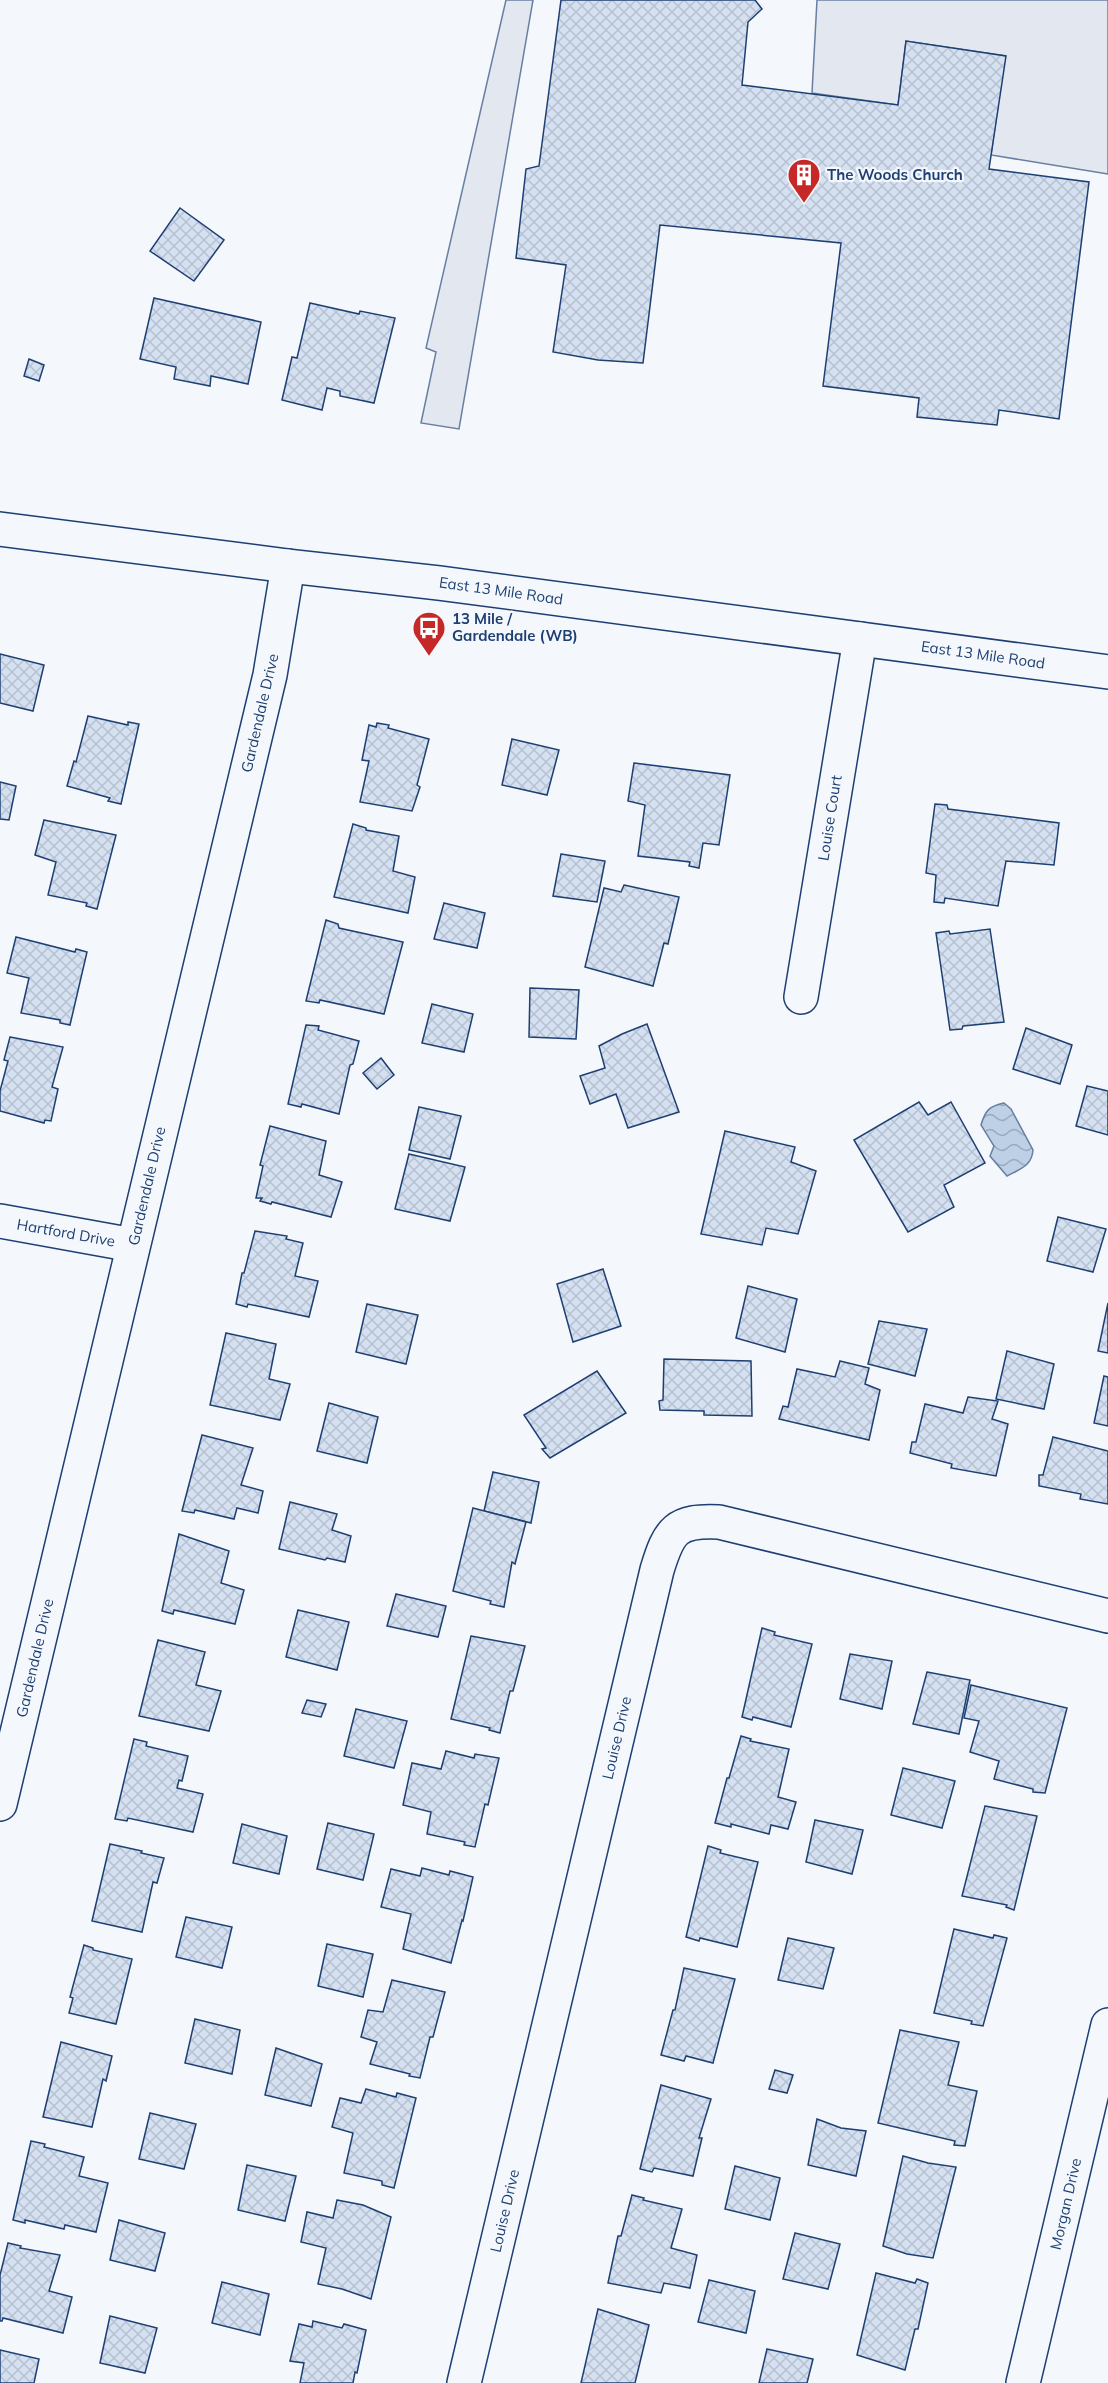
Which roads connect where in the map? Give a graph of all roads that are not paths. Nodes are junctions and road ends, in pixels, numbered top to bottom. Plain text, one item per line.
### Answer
1 (0, 529) edge
2 (288, 566) junction
3 (860, 639) junction
4 (1108, 672) edge
5 (801, 997) dead end
6 (0, 1221) edge
7 (133, 1245) junction
8 (1108, 1616) edge
9 (0, 1804) edge
10 (1108, 2025) edge
11 (464, 2383) edge
12 (1023, 2383) edge

1 - 2 street, East 13 Mile Road
2 - 3 street, East 13 Mile Road
2 - 7 street, Gardendale Drive
3 - 4 street, East 13 Mile Road
3 - 5 street, Louise Court
6 - 7 street, Hartford Drive
7 - 9 street, Gardendale Drive
8 - 11 street, Louise Drive
10 - 12 street, Morgan Drive

